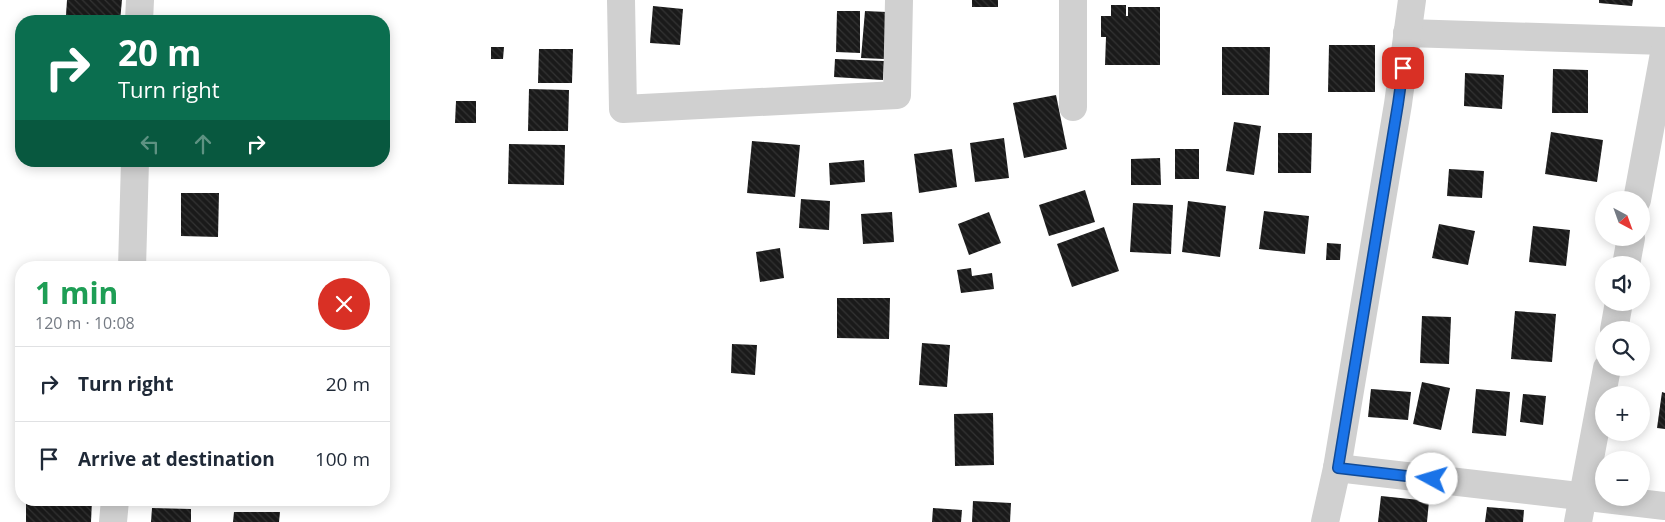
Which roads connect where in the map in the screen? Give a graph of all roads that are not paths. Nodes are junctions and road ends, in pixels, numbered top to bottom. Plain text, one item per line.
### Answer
1 (140, 0) edge
2 (621, 0) edge
3 (899, 0) edge
4 (1073, 0) edge
5 (1412, 0) edge
6 (139, 15) edge
7 (1407, 33) junction
8 (1665, 41) edge
9 (1665, 48) edge
10 (1073, 107) dead end
11 (135, 167) edge
12 (1639, 191) edge
13 (132, 261) edge
14 (1606, 376) edge
15 (1338, 468) junction
16 (1584, 496) junction
17 (114, 506) edge
18 (1665, 506) edge
19 (113, 522) edge
20 (1325, 522) edge
21 (1578, 522) edge

1 - 6 street
2 - 3 street
4 - 10 street
5 - 7 street
7 - 8 street
7 - 15 street
9 - 12 street
11 - 13 street
14 - 16 street
15 - 16 street
15 - 20 street
16 - 18 street
16 - 21 street
17 - 19 street

